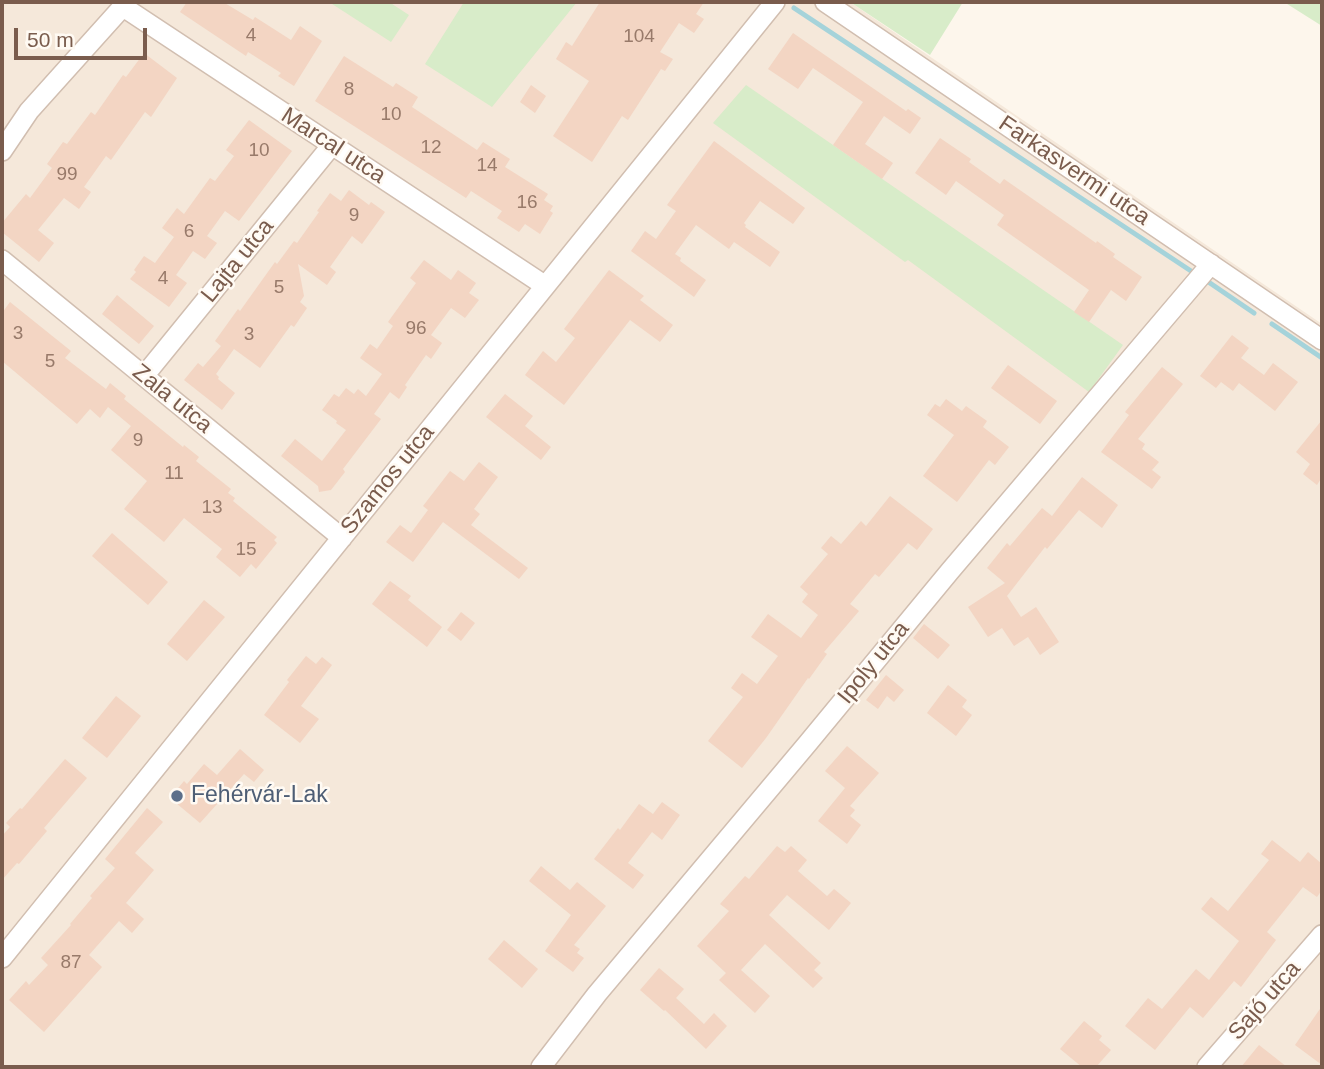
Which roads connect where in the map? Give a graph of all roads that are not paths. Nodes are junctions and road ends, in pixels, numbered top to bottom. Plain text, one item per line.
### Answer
1 (775, 2) edge
2 (825, 2) edge
3 (124, 4) edge
4 (332, 145) junction
5 (2, 151) edge
6 (2, 260) edge
7 (1211, 264) junction
8 (544, 285) junction
9 (1322, 340) edge
10 (144, 376) junction
11 (342, 538) junction
12 (1322, 935) edge
13 (2, 958) edge
14 (541, 1067) edge
15 (1208, 1067) edge

1 - 8 street, Szamos utca
2 - 7 street, Farkasvermi utca
3 - 4 street, Marcal utca
3 - 5 street
4 - 8 street, Marcal utca
4 - 10 street, Lajta utca
6 - 10 street, Zala utca
7 - 9 street, Farkasvermi utca
7 - 14 street, Ipoly utca
8 - 11 street, Szamos utca
10 - 11 street, Zala utca
11 - 13 street, Szamos utca
12 - 15 street, Sajó utca

